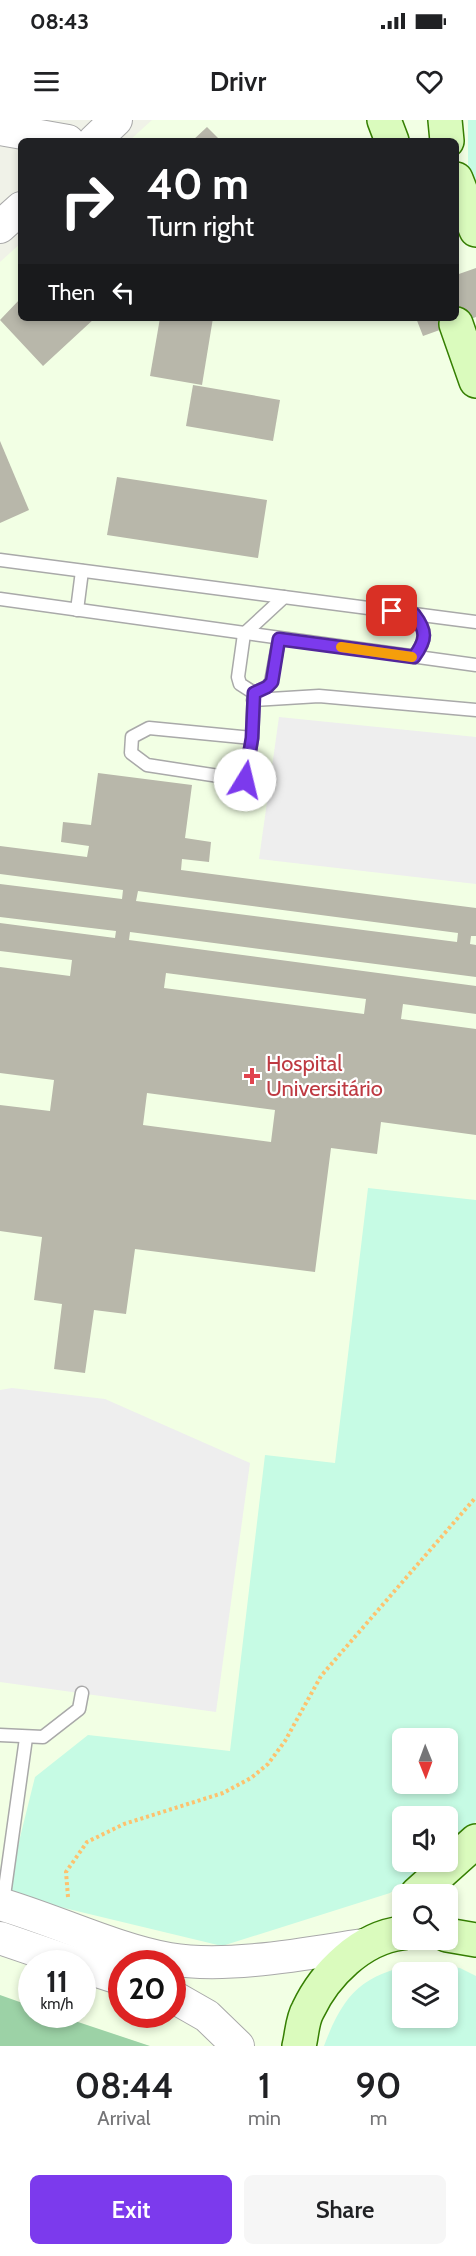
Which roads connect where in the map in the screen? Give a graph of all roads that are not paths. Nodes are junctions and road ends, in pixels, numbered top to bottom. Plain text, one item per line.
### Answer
1 (117, 120) edge
2 (384, 120) edge
3 (446, 120) edge
4 (0, 129) edge
5 (51, 138) edge
6 (97, 138) edge
7 (391, 138) edge
8 (447, 138) edge
9 (459, 187) edge
10 (18, 211) edge
11 (0, 227) edge
12 (476, 230) edge
13 (456, 324) dead end
14 (476, 381) edge
15 (0, 560) edge
16 (82, 571) junction
17 (284, 597) junction
18 (0, 599) edge
19 (77, 610) junction
20 (414, 614) junction
21 (476, 622) edge
22 (244, 634) junction
23 (279, 639) junction
24 (414, 657) junction
25 (476, 665) edge
26 (254, 696) junction
27 (476, 710) edge
28 (252, 738) junction
29 (82, 1693) dead end
30 (0, 1735) edge
31 (26, 1738) junction
32 (476, 1841) edge
33 (428, 1884) edge
34 (1, 1905) edge
35 (390, 1932) edge
36 (458, 1937) edge
37 (0, 1938) edge
38 (476, 1940) edge
39 (35, 1950) edge
40 (186, 2004) edge
41 (238, 2046) edge
42 (299, 2046) edge

1 - 6 street
2 - 7 main road
3 - 8 main road
4 - 5 street
9 - 12 main road
10 - 11 street
13 - 14 main road
15 - 16 lane
16 - 17 lane
16 - 19 lane
17 - 20 lane
17 - 22 lane
18 - 19 lane
19 - 22 lane
20 - 21 lane
20 - 24 lane
22 - 23 lane
22 - 26 lane
23 - 24 lane
23 - 26 lane
24 - 25 lane
26 - 27 lane
26 - 28 lane
28 - 28 lane
29 - 31 lane
30 - 31 lane
31 - 34 lane
32 - 33 main road
34 - 35 street
35 - 42 main road
36 - 38 main road
37 - 39 street
40 - 41 street

